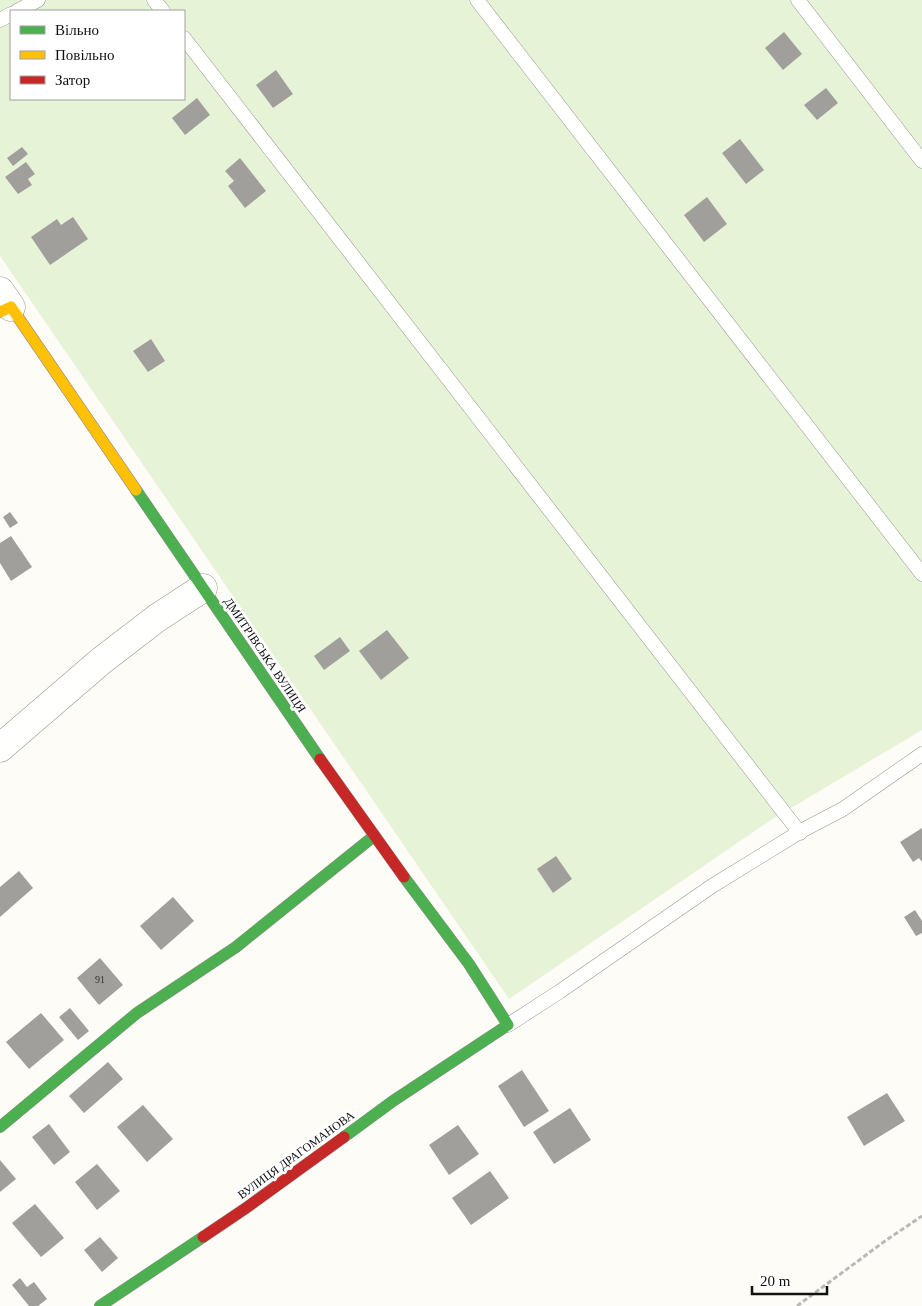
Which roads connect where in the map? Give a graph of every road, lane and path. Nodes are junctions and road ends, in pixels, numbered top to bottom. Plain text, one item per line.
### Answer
1 (38, 0) edge
2 (154, 0) edge
3 (477, 0) edge
4 (798, 0) edge
5 (19, 10) edge
6 (162, 10) edge
7 (185, 39) edge
8 (922, 160) edge
9 (4, 303) edge
10 (922, 574) edge
11 (203, 588) junction
12 (0, 748) edge
13 (922, 754) edge
14 (800, 832) junction
15 (374, 836) junction
16 (508, 1026) junction
17 (0, 1127) edge
18 (922, 1216) edge
19 (100, 1306) edge
20 (797, 1306) edge

1 - 5 lane
2 - 6 lane
3 - 10 lane
4 - 8 lane
7 - 14 lane
9 - 11 street, ДМИТРІВСЬКА ВУЛИЦЯ
11 - 12 street
11 - 15 street, ДМИТРІВСЬКА ВУЛИЦЯ
13 - 14 lane
14 - 16 lane
15 - 16 street, ДМИТРІВСЬКА ВУЛИЦЯ
15 - 17 street
16 - 19 street, ВУЛИЦЯ ДРАГОМАНОВА
18 - 20 path

